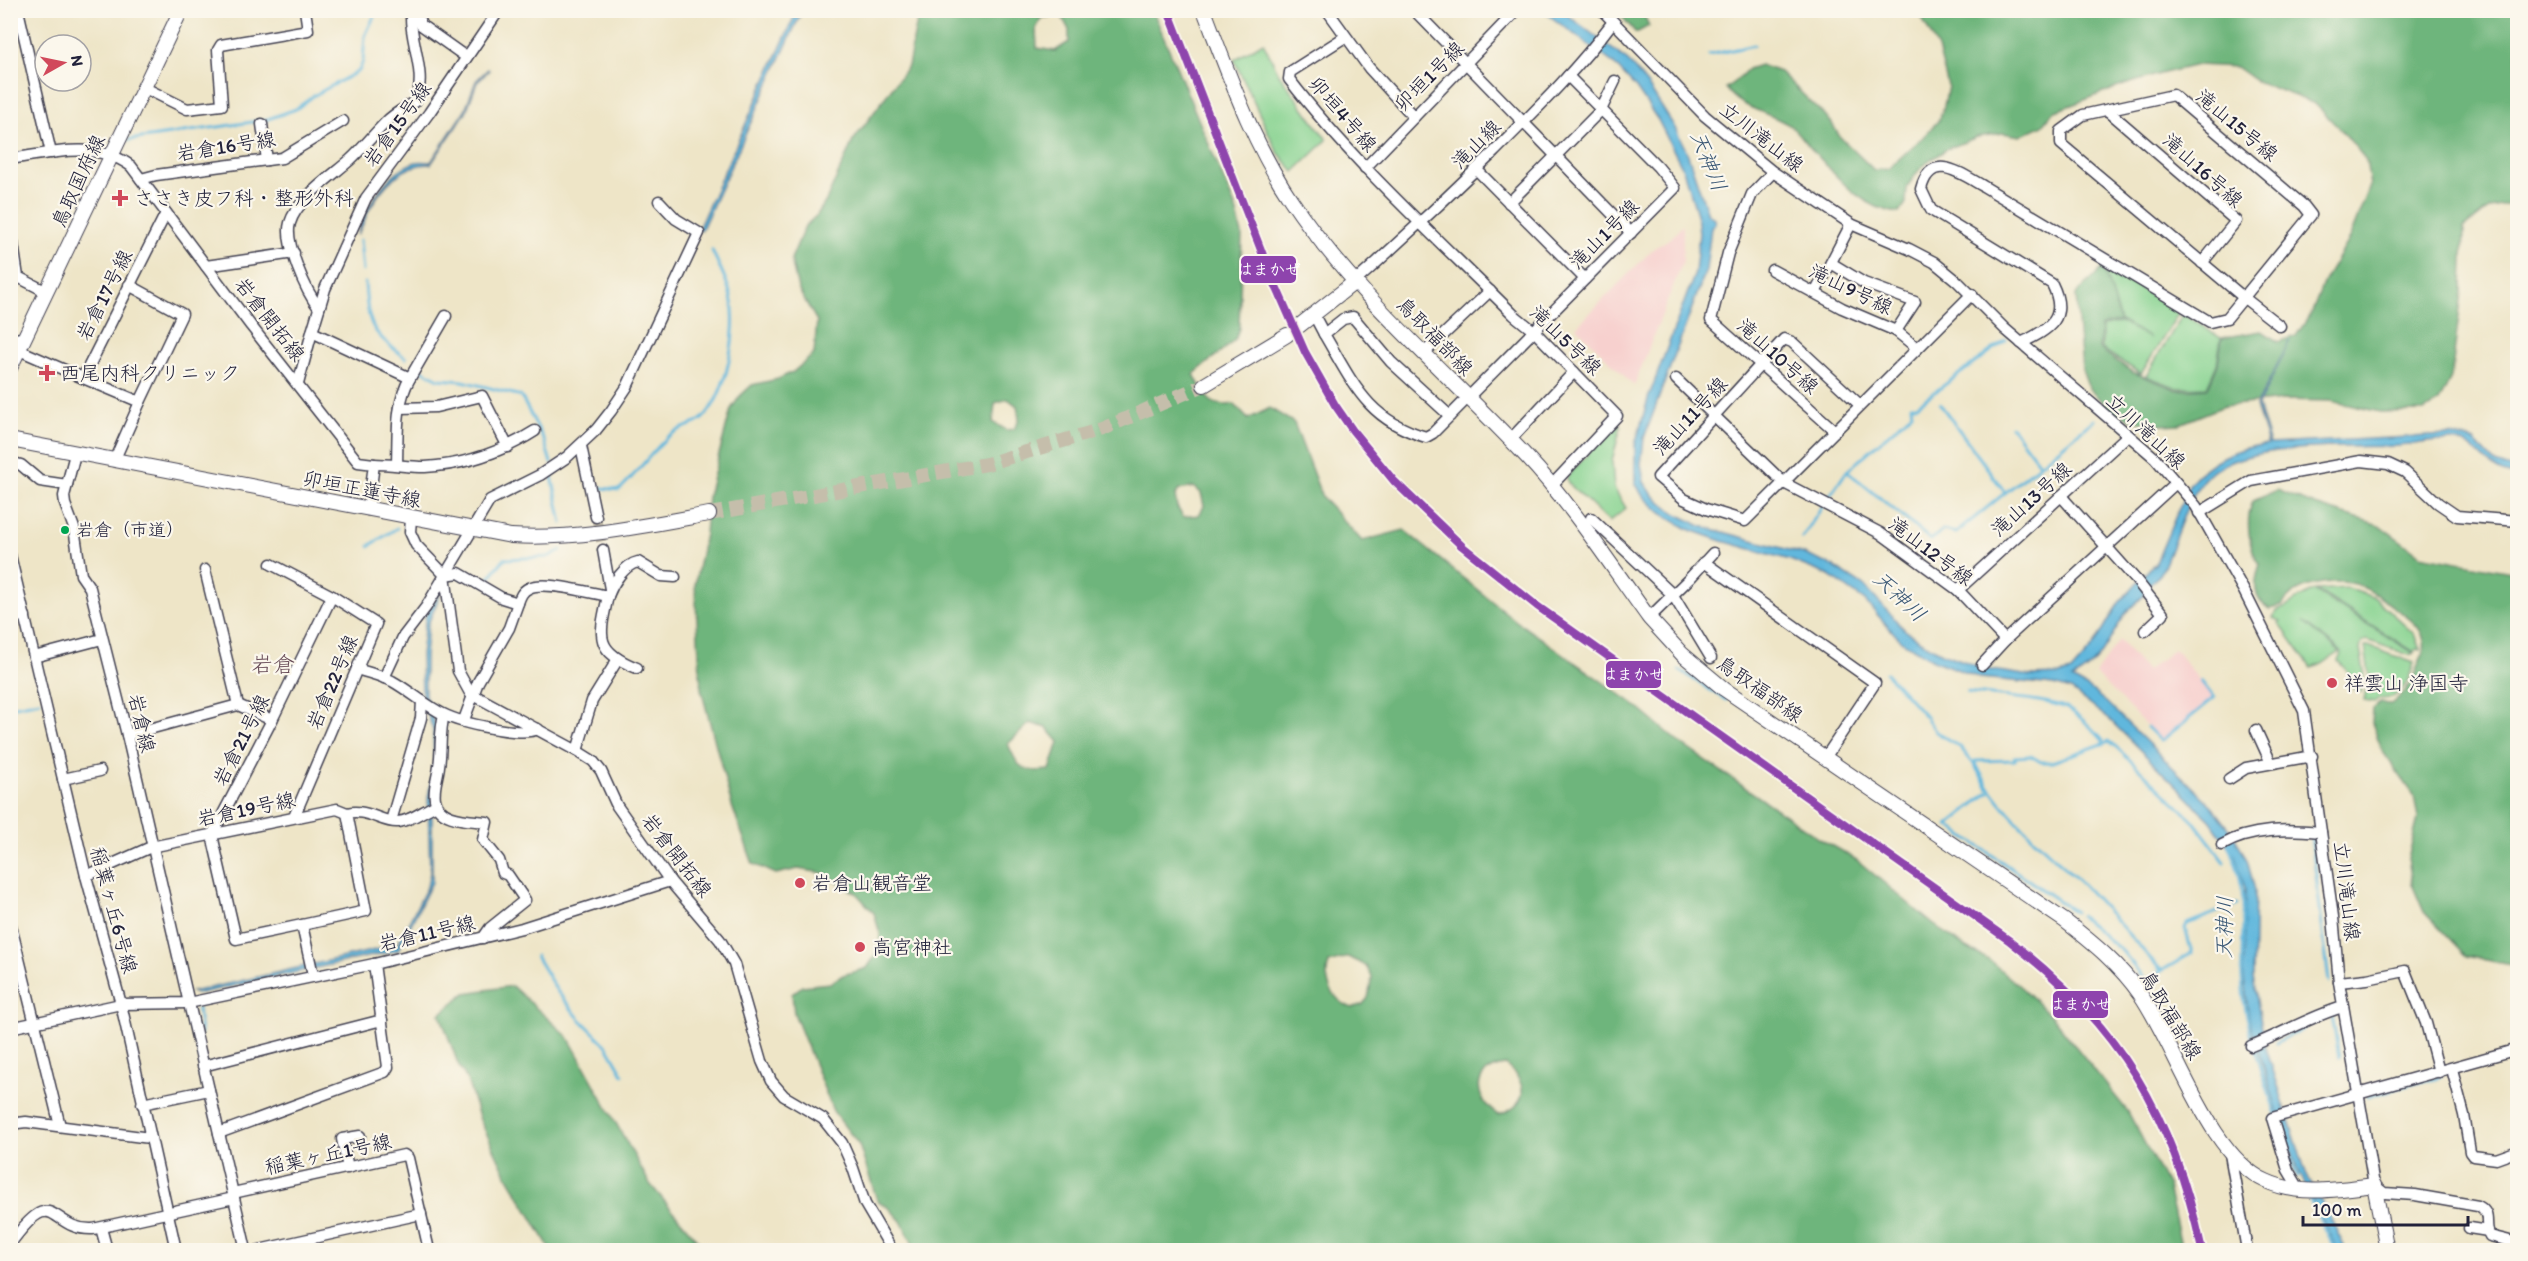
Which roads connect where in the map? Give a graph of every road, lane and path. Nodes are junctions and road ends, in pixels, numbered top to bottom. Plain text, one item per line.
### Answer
1 (18, 10) edge
2 (181, 10) edge
3 (305, 10) edge
4 (416, 10) edge
5 (498, 10) edge
6 (1204, 10) edge
7 (1327, 10) edge
8 (1414, 10) edge
9 (1517, 10) edge
10 (1602, 10) edge
11 (1612, 23) junction
12 (1345, 37) junction
13 (466, 57) junction
14 (1466, 66) junction
15 (1568, 76) junction
16 (1615, 81) dead end
17 (145, 88) junction
18 (415, 102) junction
19 (1601, 110) junction
20 (2107, 110) junction
21 (429, 113) junction
22 (1414, 117) junction
23 (343, 121) dead end
24 (1523, 123) junction
25 (262, 124) dead end
26 (51, 153) junction
27 (112, 155) junction
28 (1556, 156) junction
29 (10, 159) edge
30 (267, 160) junction
31 (1365, 168) junction
32 (1476, 169) junction
33 (1773, 172) junction
34 (141, 179) junction
35 (659, 201) dead end
36 (1509, 203) junction
37 (166, 213) junction
38 (1422, 222) junction
39 (10, 223) edge
40 (1851, 224) junction
41 (1632, 233) junction
42 (294, 253) junction
43 (1831, 263) junction
44 (2202, 263) junction
45 (206, 266) junction
46 (1772, 270) dead end
47 (1585, 279) junction
48 (1356, 281) junction
49 (129, 285) junction
50 (1490, 291) junction
51 (47, 292) junction
52 (1815, 293) junction
53 (1972, 294) junction
54 (2243, 297) junction
55 (319, 308) junction
56 (1314, 315) junction
57 (446, 316) dead end
58 (1299, 326) dead end
59 (2280, 326) dead end
60 (1896, 331) junction
61 (312, 332) junction
62 (1535, 332) junction
63 (1324, 334) junction
64 (1287, 335) dead end
65 (18, 343) edge
66 (2021, 343) junction
67 (1917, 348) junction
68 (1424, 353) junction
69 (1761, 365) junction
70 (10, 368) edge
71 (1574, 372) junction
72 (83, 378) junction
73 (410, 378) junction
74 (1676, 379) dead end
75 (298, 384) junction
76 (1204, 385) tunnel mouth
77 (1468, 399) junction
78 (140, 402) junction
79 (1860, 405) junction
80 (400, 408) junction
81 (1450, 416) junction
82 (1714, 417) junction
83 (535, 431) dead end
84 (1834, 431) junction
85 (2128, 435) junction
86 (10, 440) edge
87 (1510, 440) junction
88 (581, 446) junction
89 (508, 447) junction
90 (75, 454) junction
91 (114, 461) junction
92 (10, 462) edge
93 (374, 464) junction
94 (397, 464) junction
95 (1784, 483) junction
96 (67, 485) junction
97 (1551, 486) junction
98 (2179, 487) junction
99 (2061, 496) junction
100 (2198, 509) junction
101 (368, 510) junction
102 (709, 514) tunnel mouth
103 (596, 517) tunnel mouth
104 (1591, 518) dead end
105 (411, 519) junction
106 (2517, 521) edge
107 (473, 530) junction
108 (2108, 548) junction
109 (603, 550) tunnel mouth
110 (1713, 553) dead end
111 (10, 555) edge
112 (1704, 562) junction
113 (271, 564) dead end
114 (205, 570) dead end
115 (445, 575) junction
116 (675, 577) dead end
117 (1958, 590) junction
118 (609, 592) junction
119 (1673, 595) junction
120 (332, 596) junction
121 (518, 603) junction
122 (25, 616) junction
123 (10, 617) edge
124 (1649, 618) junction
125 (2145, 631) dead end
126 (102, 639) junction
127 (2004, 640) junction
128 (34, 657) junction
129 (1711, 657) dead end
130 (618, 659) junction
131 (1982, 665) dead end
132 (637, 668) dead end
133 (357, 669) junction
134 (384, 678) junction
135 (473, 694) junction
136 (426, 703) junction
137 (238, 705) junction
138 (444, 715) junction
139 (272, 720) junction
140 (464, 720) junction
141 (537, 729) junction
142 (2256, 730) dead end
143 (126, 735) junction
144 (577, 751) junction
145 (2312, 756) junction
146 (1825, 758) junction
147 (2271, 763) junction
148 (100, 771) dead end
149 (63, 779) junction
150 (2229, 779) dead end
151 (433, 806) junction
152 (347, 813) junction
153 (294, 817) junction
154 (391, 821) junction
155 (2321, 832) junction
156 (212, 835) junction
157 (2224, 844) dead end
158 (151, 847) junction
159 (86, 876) junction
160 (670, 881) junction
161 (10, 922) edge
162 (302, 925) junction
163 (483, 938) junction
164 (374, 964) junction
165 (313, 975) junction
166 (2339, 982) junction
167 (188, 1003) junction
168 (121, 1004) junction
169 (2343, 1007) junction
170 (382, 1020) junction
171 (34, 1023) junction
172 (10, 1028) edge
173 (2251, 1046) dead end
174 (2517, 1049) edge
175 (203, 1066) junction
176 (2451, 1068) junction
177 (2439, 1072) junction
178 (209, 1090) junction
179 (2358, 1094) junction
180 (142, 1104) junction
181 (10, 1124) edge
182 (60, 1126) junction
183 (219, 1133) junction
184 (360, 1136) dead end
185 (150, 1138) junction
186 (2517, 1151) edge
187 (2230, 1154) junction
188 (348, 1168) junction
189 (2374, 1185) junction
190 (2301, 1190) junction
191 (234, 1196) junction
192 (168, 1213) junction
193 (421, 1214) junction
194 (101, 1228) junction
195 (2469, 1228) dead end
196 (2488, 1231) junction
197 (2517, 1243) edge
198 (10, 1244) edge
199 (107, 1251) edge
200 (176, 1251) edge
201 (246, 1251) edge
202 (259, 1251) edge
203 (429, 1251) edge
204 (892, 1251) edge
205 (2247, 1251) edge
206 (2387, 1251) edge

1 - 26 street
2 - 17 main road, 鳥取国府線
3 - 17 street
4 - 13 street
4 - 18 street
5 - 13 street, 岩倉15号線
6 - 48 main road, 鳥取福部線
7 - 12 street
8 - 14 street
9 - 14 street, 卯垣1号線
10 - 11 street, 立川滝山線
11 - 15 street, 滝山線
11 - 33 street, 立川滝山線
12 - 22 street
12 - 31 street, 卯垣4号線
13 - 21 street, 岩倉15号線
14 - 22 street, 卯垣1号線
14 - 24 street
15 - 19 street, 滝山1号線
15 - 24 street, 滝山線
16 - 19 street
17 - 27 main road, 鳥取国府線
18 - 21 street
18 - 42 street
19 - 28 street
19 - 41 street, 滝山1号線
20 - 44 street, 滝山16号線
20 - 44 street, 滝山15号線
20 - 54 street, 滝山15号線
21 - 55 street, 岩倉15号線
22 - 31 street, 卯垣1号線
23 - 30 street, 岩倉16号線
24 - 28 street
24 - 32 street, 滝山線
25 - 30 street
26 - 27 street
26 - 29 street
27 - 34 street, 岩倉開拓線
27 - 51 main road, 鳥取国府線
28 - 36 street
28 - 41 street
30 - 34 street, 岩倉16号線
31 - 38 street, 卯垣4号線
32 - 36 street
32 - 38 street, 滝山線
33 - 40 street, 立川滝山線
33 - 69 street, 滝山10号線
34 - 37 street, 岩倉開拓線
35 - 88 street
36 - 47 street
37 - 45 street, 岩倉開拓線
37 - 49 street, 岩倉17号線
38 - 48 street, 滝山線
38 - 50 street, 滝山5号線
39 - 51 street
40 - 43 street
40 - 53 street, 立川滝山線
41 - 47 street, 滝山1号線
42 - 45 street
42 - 55 street
43 - 52 street
43 - 60 street, 滝山9号線
44 - 54 street, 滝山15号線
45 - 75 street, 岩倉開拓線
46 - 52 street, 滝山9号線
47 - 62 street, 滝山1号線
48 - 56 main road
48 - 68 main road, 鳥取福部線
49 - 72 street, 岩倉17号線
49 - 78 street
50 - 62 street, 滝山5号線
50 - 68 street
51 - 65 main road, 鳥取国府線
52 - 60 street, 滝山9号線
53 - 66 street, 立川滝山線
53 - 67 street, 滝山11号線
54 - 59 street, 滝山15号線
54 - 66 street, 滝山15号線
55 - 61 street, 岩倉15号線
56 - 58 main road
56 - 63 street
57 - 73 street
60 - 67 street
61 - 73 street
61 - 75 street, 岩倉15号線
62 - 71 street, 滝山5号線
62 - 77 street, 滝山1号線
63 - 81 street
63 - 81 street, 滝山1号線
64 - 76 main road
65 - 70 main road, 鳥取国府線
65 - 72 street
66 - 85 street, 立川滝山線
67 - 79 street, 滝山11号線
68 - 77 main road, 鳥取福部線
69 - 79 street, 滝山11号線
69 - 82 street, 滝山11号線
69 - 84 street, 滝山10号線
71 - 87 street
71 - 97 street, 滝山5号線
72 - 78 street
73 - 80 street
74 - 82 street, 滝山12号線
75 - 93 street, 岩倉開拓線
77 - 81 street, 滝山1号線
77 - 87 main road, 鳥取福部線
78 - 91 street
79 - 84 street, 滝山11号線
80 - 89 street
80 - 94 street
82 - 95 street, 滝山12号線
82 - 95 street, 滝山11号線
83 - 89 street
84 - 95 street, 滝山11号線
85 - 98 street, 立川滝山線
85 - 99 street, 滝山13号線
86 - 90 main road, 卯垣正蓮寺線
87 - 97 main road, 鳥取福部線
88 - 103 street
88 - 107 street
89 - 94 street
90 - 91 main road, 卯垣正蓮寺線
90 - 96 street, 岩倉線
91 - 101 main road, 卯垣正蓮寺線
92 - 96 street
93 - 94 street
93 - 101 street
95 - 117 street, 滝山12号線
96 - 126 street, 岩倉線
97 - 124 main road, 鳥取福部線
98 - 100 street, 立川滝山線
98 - 108 street
99 - 108 street
99 - 117 street, 滝山13号線
100 - 106 street
100 - 145 street, 立川滝山線
101 - 105 main road, 卯垣正蓮寺線
102 - 107 main road, 卯垣正蓮寺線
104 - 119 street
105 - 107 main road, 卯垣正蓮寺線
105 - 115 street
107 - 115 street
108 - 125 street
108 - 127 street
109 - 118 street
110 - 112 street
111 - 122 street, 稲葉ヶ丘6号線
112 - 119 street
112 - 146 street
113 - 120 street, 岩倉22号線
114 - 137 street
115 - 121 street
115 - 134 street
115 - 135 street, 岩倉開拓線
116 - 118 street
117 - 127 street, 滝山12号線
118 - 121 street
118 - 130 street
119 - 124 street
119 - 129 street
120 - 133 street, 岩倉22号線
120 - 139 street, 岩倉21号線
121 - 135 street
122 - 123 street
122 - 128 street, 稲葉ヶ丘6号線
124 - 146 main road, 鳥取福部線
126 - 128 street
126 - 143 street, 岩倉線
127 - 131 street
128 - 149 street, 稲葉ヶ丘6号線
130 - 132 street
130 - 144 street
133 - 134 street
133 - 153 street, 岩倉22号線
134 - 136 street
135 - 140 street
135 - 141 street, 岩倉開拓線
136 - 138 street
136 - 154 street
137 - 139 street
137 - 143 street
138 - 140 street
138 - 151 street
139 - 156 street, 岩倉21号線
140 - 141 street
141 - 144 street, 岩倉開拓線
142 - 147 street
143 - 158 street, 岩倉線
144 - 160 street, 岩倉開拓線
145 - 147 street
145 - 155 street, 立川滝山線
146 - 187 main road, 鳥取福部線
147 - 150 street
148 - 149 street
149 - 159 street, 稲葉ヶ丘6号線
151 - 154 street
151 - 163 street
152 - 153 street, 岩倉19号線
152 - 154 street, 岩倉19号線
152 - 162 street
153 - 156 street, 岩倉19号線
155 - 157 street
155 - 166 street, 立川滝山線
156 - 158 street, 岩倉19号線
156 - 162 street
158 - 159 street, 岩倉19号線
158 - 167 street, 岩倉線
159 - 168 street, 稲葉ヶ丘6号線
160 - 163 street, 岩倉11号線
160 - 204 street, 岩倉開拓線
161 - 171 street
162 - 165 street
163 - 164 street, 岩倉11号線
164 - 165 street, 岩倉11号線
164 - 170 street
165 - 167 street, 岩倉11号線
166 - 169 street, 立川滝山線
166 - 177 street
167 - 168 street, 岩倉11号線
167 - 175 street, 岩倉線
168 - 171 street, 岩倉11号線
168 - 180 street, 稲葉ヶ丘6号線
169 - 173 street
169 - 179 street, 立川滝山線
170 - 175 street
170 - 183 street
171 - 172 street, 岩倉11号線
171 - 182 street
174 - 176 street
175 - 178 street, 岩倉線
176 - 177 street
176 - 186 street
177 - 179 street
178 - 180 street
178 - 183 street, 岩倉線
179 - 189 street, 立川滝山線
179 - 190 street
180 - 185 street, 稲葉ヶ丘6号線
181 - 182 street
182 - 185 street
183 - 191 street, 岩倉線
184 - 188 street
185 - 192 street, 稲葉ヶ丘6号線
187 - 190 main road, 鳥取福部線
187 - 205 street
188 - 191 street, 稲葉ヶ丘1号線
188 - 193 street, 稲葉ヶ丘1号線
189 - 190 main road, 鳥取福部線
189 - 196 street
189 - 206 main road
191 - 192 street, 稲葉ヶ丘1号線
191 - 201 street, 岩倉線
192 - 194 street, 稲葉ヶ丘1号線
192 - 200 street, 稲葉ヶ丘6号線
193 - 202 street
193 - 203 street, 稲葉ヶ丘1号線
194 - 198 street
194 - 199 street
195 - 196 street
196 - 197 street

